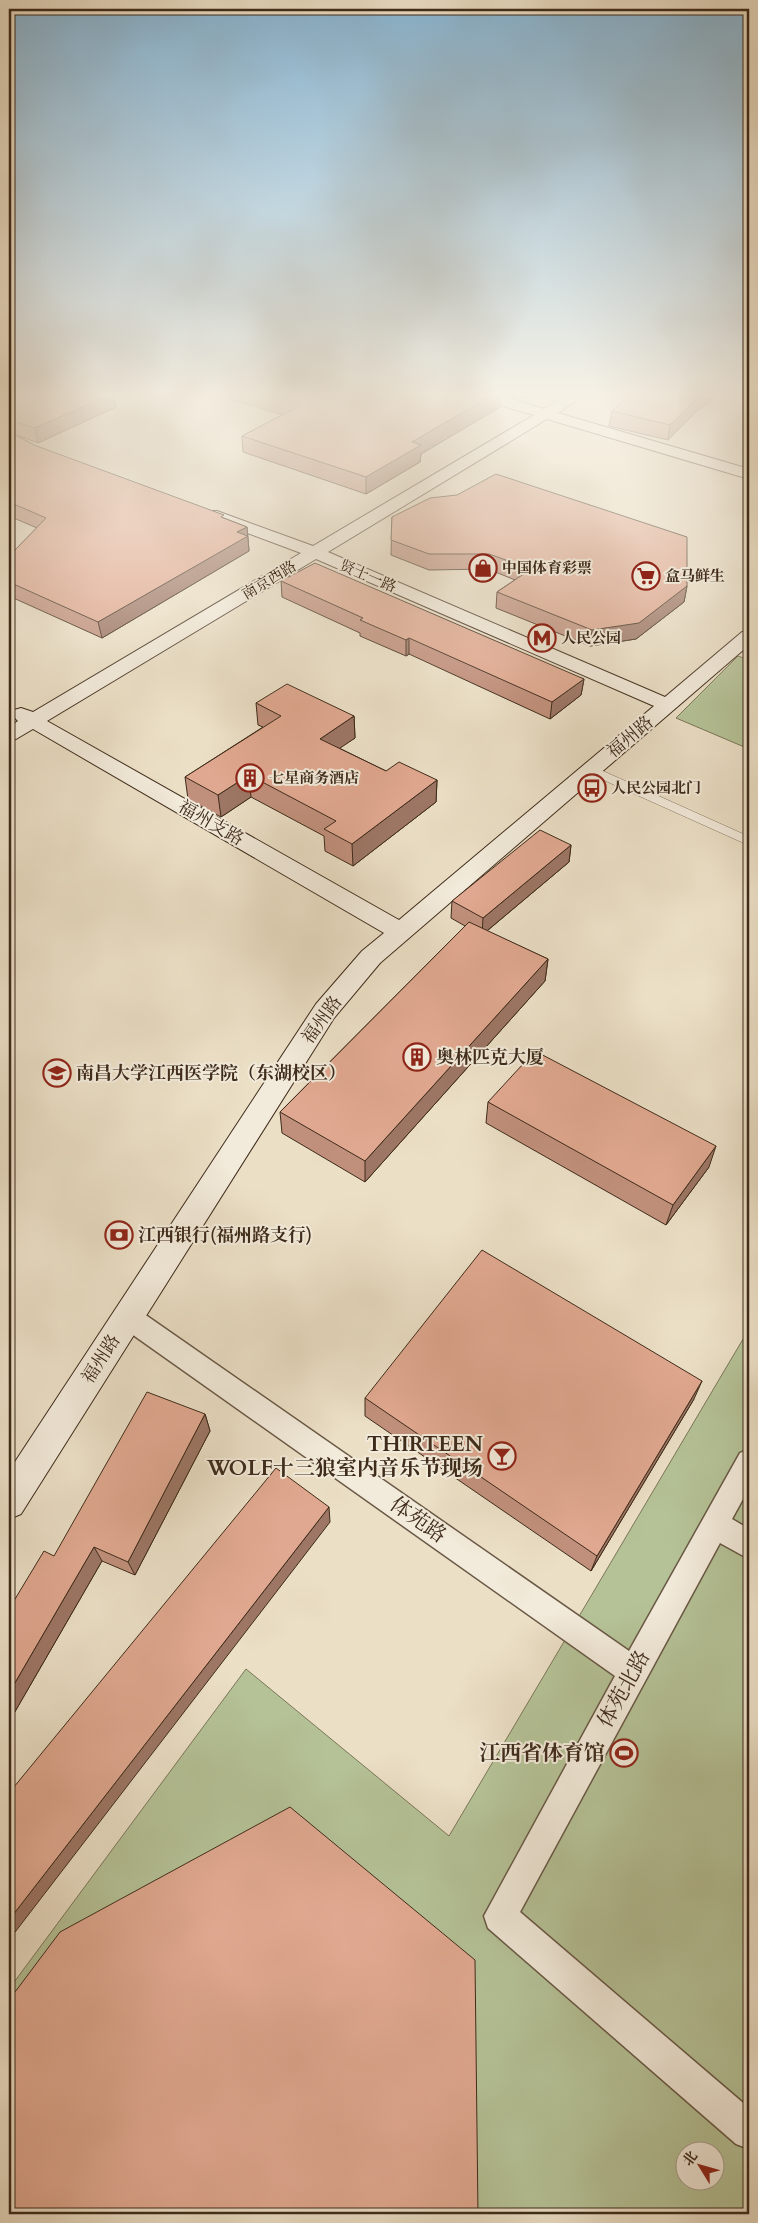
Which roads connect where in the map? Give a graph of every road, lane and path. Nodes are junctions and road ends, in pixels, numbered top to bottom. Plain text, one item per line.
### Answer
1 (398, 497) edge
2 (191, 506) edge
3 (308, 550) junction
4 (749, 636) edge
5 (667, 705) junction
6 (21, 718) edge
7 (9, 736) edge
8 (591, 770) junction
9 (749, 841) edge
10 (401, 932) junction
11 (128, 1317) junction
12 (749, 1462) edge
13 (9, 1502) edge
14 (715, 1524) junction
15 (749, 1545) edge
16 (634, 1672) junction
17 (749, 2131) edge

1 - 3 street, 南京西路
2 - 3 street, 贤士一路
3 - 5 street, 贤士一路
3 - 6 street, 南京西路
4 - 5 street, 福州路
5 - 8 street, 福州路
6 - 7 street, 南京西路
6 - 10 street, 福州支路
8 - 9 lane
8 - 10 street, 福州路
10 - 11 street, 福州路
11 - 13 street, 福州路
11 - 16 street, 体苑路
12 - 14 street, 体苑北路
14 - 15 street
14 - 16 street, 体苑北路
16 - 17 street, 体苑北路

